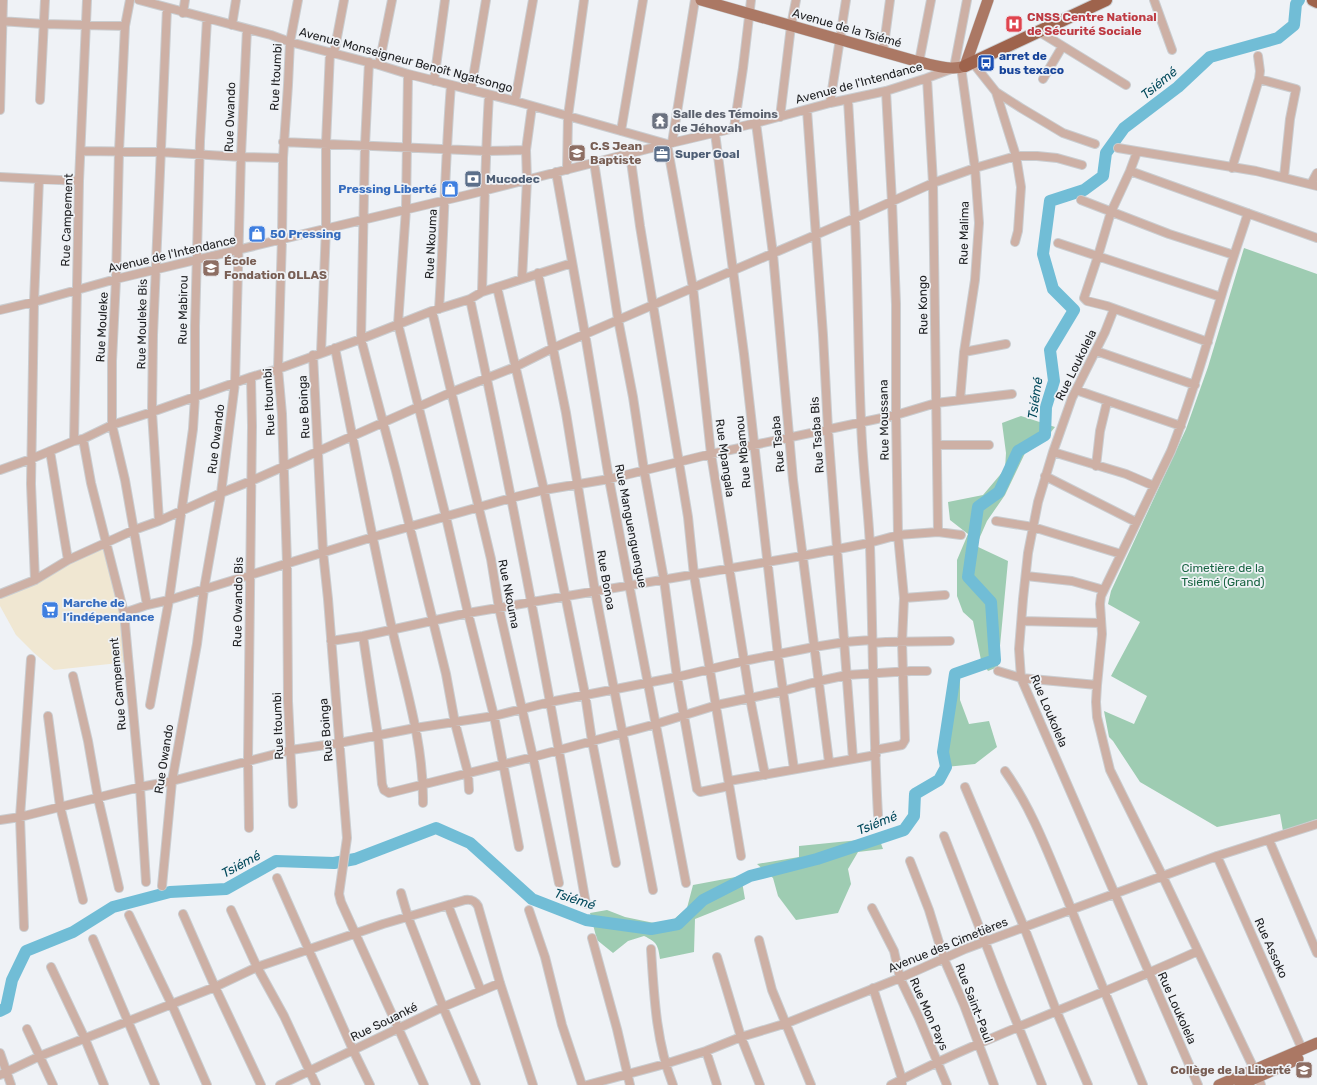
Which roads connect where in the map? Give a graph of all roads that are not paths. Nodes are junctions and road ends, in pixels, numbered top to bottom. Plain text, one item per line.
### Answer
1 (3, 0) edge
2 (45, 0) edge
3 (87, 0) edge
4 (130, 0) edge
5 (185, 0) edge
6 (236, 0) edge
7 (298, 0) edge
8 (344, 0) edge
9 (392, 0) edge
10 (445, 0) edge
11 (486, 0) edge
12 (533, 0) edge
13 (584, 0) edge
14 (643, 0) edge
15 (695, 0) edge
16 (701, 0) edge
17 (751, 0) edge
18 (796, 0) edge
19 (846, 0) edge
20 (890, 0) edge
21 (931, 0) edge
22 (967, 0) edge
23 (988, 0) edge
24 (1106, 0) edge
25 (1154, 0) edge
26 (1313, 0) edge
27 (142, 1) edge
28 (1317, 2) edge
29 (167, 8) junction
30 (183, 13) junction
31 (749, 14) junction
32 (207, 19) junction
33 (1, 21) edge
34 (44, 24) junction
35 (85, 25) junction
36 (232, 25) junction
37 (125, 26) junction
38 (791, 26) junction
39 (247, 29) junction
40 (1038, 31) junction
41 (839, 40) junction
42 (290, 42) junction
43 (1062, 47) junction
44 (1172, 50) dead end
45 (332, 52) junction
46 (883, 52) junction
47 (1258, 56) dead end
48 (369, 62) junction
49 (919, 62) junction
50 (379, 65) junction
51 (963, 66) junction
52 (408, 74) junction
53 (928, 78) junction
54 (1043, 79) dead end
55 (1259, 79) junction
56 (434, 81) junction
57 (451, 85) junction
58 (1126, 85) dead end
59 (471, 90) junction
60 (886, 91) junction
61 (996, 92) junction
62 (489, 95) junction
63 (40, 100) dead end
64 (848, 100) junction
65 (515, 101) junction
66 (830, 103) junction
67 (532, 106) junction
68 (0, 110) edge
69 (807, 110) junction
70 (568, 116) junction
71 (780, 117) junction
72 (756, 123) junction
73 (734, 128) junction
74 (621, 131) junction
75 (715, 132) junction
76 (283, 142) junction
77 (670, 143) junction
78 (326, 144) junction
79 (1095, 144) dead end
80 (365, 145) junction
81 (406, 147) junction
82 (1118, 148) dead end
83 (446, 149) junction
84 (81, 150) junction
85 (526, 150) junction
86 (119, 151) junction
87 (486, 151) junction
88 (160, 152) junction
89 (1137, 152) junction
90 (630, 154) junction
91 (200, 155) junction
92 (1016, 156) junction
93 (241, 157) junction
94 (282, 158) junction
95 (594, 162) junction
96 (1082, 165) dead end
97 (975, 168) junction
98 (1232, 168) junction
99 (567, 170) junction
100 (1130, 171) junction
101 (556, 172) junction
102 (1317, 173) edge
103 (0, 177) edge
104 (1284, 177) junction
105 (39, 179) junction
106 (527, 180) junction
107 (79, 181) junction
108 (933, 183) junction
109 (1314, 185) edge
110 (486, 189) junction
111 (445, 199) junction
112 (1081, 200) dead end
113 (892, 202) junction
114 (406, 209) junction
115 (1111, 212) junction
116 (1248, 213) junction
117 (855, 218) junction
118 (364, 220) junction
119 (326, 228) junction
120 (816, 235) junction
121 (282, 238) junction
122 (1317, 238) edge
123 (1015, 242) dead end
124 (1058, 243) dead end
125 (239, 250) junction
126 (773, 254) junction
127 (1234, 255) junction
128 (1098, 256) junction
129 (196, 260) junction
130 (572, 263) junction
131 (156, 270) junction
132 (734, 270) junction
133 (538, 273) junction
134 (116, 279) junction
135 (522, 279) junction
136 (497, 287) junction
137 (693, 288) junction
138 (77, 290) junction
139 (482, 292) junction
140 (1221, 297) junction
141 (470, 299) junction
142 (34, 302) junction
143 (654, 304) junction
144 (1114, 309) junction
145 (0, 310) edge
146 (436, 310) junction
147 (618, 319) junction
148 (398, 324) junction
149 (585, 334) junction
150 (361, 339) junction
151 (1208, 342) junction
152 (1006, 344) dead end
153 (335, 348) junction
154 (552, 348) junction
155 (1096, 351) junction
156 (964, 352) junction
157 (317, 354) junction
158 (515, 366) junction
159 (278, 369) junction
160 (251, 377) junction
161 (487, 378) junction
162 (235, 383) junction
163 (1195, 385) junction
164 (1076, 390) junction
165 (452, 392) junction
166 (1012, 394) dead end
167 (195, 397) junction
168 (960, 400) junction
169 (1106, 402) junction
170 (936, 403) junction
171 (418, 407) junction
172 (152, 412) junction
173 (896, 415) junction
174 (383, 422) junction
175 (861, 422) junction
176 (112, 425) junction
177 (1181, 426) junction
178 (828, 429) junction
179 (352, 436) junction
180 (790, 438) junction
181 (83, 440) junction
182 (74, 441) junction
183 (755, 445) junction
184 (937, 445) junction
185 (989, 445) dead end
186 (50, 451) junction
187 (318, 452) junction
188 (1053, 452) junction
189 (711, 454) junction
190 (31, 459) junction
191 (680, 462) junction
192 (283, 466) junction
193 (1096, 466) junction
194 (0, 470) edge
195 (644, 470) junction
196 (1045, 476) junction
197 (609, 479) junction
198 (251, 481) junction
199 (578, 485) junction
200 (1154, 486) junction
201 (544, 490) junction
202 (221, 493) junction
203 (511, 498) junction
204 (479, 508) junction
205 (182, 510) junction
206 (446, 517) junction
207 (158, 521) junction
208 (996, 521) dead end
209 (1136, 522) junction
210 (409, 527) junction
211 (1033, 527) junction
212 (134, 530) junction
213 (938, 532) junction
214 (898, 535) junction
215 (961, 535) dead end
216 (373, 537) junction
217 (106, 543) junction
218 (870, 543) junction
219 (838, 549) junction
220 (323, 552) junction
221 (1121, 554) junction
222 (802, 556) junction
223 (68, 560) junction
224 (767, 561) junction
225 (287, 563) junction
226 (729, 569) junction
227 (250, 574) junction
228 (694, 575) junction
229 (1026, 576) junction
230 (34, 580) junction
231 (664, 580) junction
232 (630, 586) junction
233 (204, 588) junction
234 (1104, 590) junction
235 (595, 592) junction
236 (0, 594) edge
237 (945, 595) dead end
238 (564, 598) junction
239 (904, 598) junction
240 (168, 600) junction
241 (531, 603) junction
242 (146, 605) junction
243 (499, 608) junction
244 (124, 614) junction
245 (468, 614) junction
246 (432, 621) junction
247 (1022, 621) junction
248 (1101, 623) junction
249 (392, 630) junction
250 (363, 636) junction
251 (331, 641) junction
252 (950, 641) dead end
253 (845, 642) junction
254 (872, 642) junction
255 (902, 642) junction
256 (814, 647) junction
257 (778, 655) junction
258 (31, 659) dead end
259 (744, 661) junction
260 (709, 669) junction
261 (927, 671) dead end
262 (998, 671) dead end
263 (903, 672) junction
264 (874, 674) junction
265 (847, 675) junction
266 (73, 676) dead end
267 (677, 677) junction
268 (1021, 678) junction
269 (819, 681) junction
270 (648, 683) junction
271 (1096, 685) junction
272 (614, 690) junction
273 (783, 691) junction
274 (585, 694) junction
275 (750, 698) junction
276 (550, 702) junction
277 (150, 705) dead end
278 (717, 705) junction
279 (521, 710) junction
280 (684, 714) junction
281 (48, 716) dead end
282 (494, 716) junction
283 (455, 723) junction
284 (656, 724) junction
285 (415, 728) junction
286 (622, 733) junction
287 (378, 736) junction
288 (592, 741) junction
289 (339, 744) junction
290 (559, 749) junction
291 (291, 750) junction
292 (875, 753) junction
293 (533, 757) junction
294 (853, 759) junction
295 (248, 761) junction
296 (829, 762) junction
297 (504, 764) junction
298 (794, 769) junction
299 (1005, 771) dead end
300 (468, 773) junction
301 (765, 775) junction
302 (172, 782) junction
303 (424, 784) junction
304 (729, 784) junction
305 (140, 787) junction
306 (965, 787) dead end
307 (469, 790) dead end
308 (98, 798) junction
309 (423, 803) dead end
310 (293, 804) dead end
311 (60, 806) junction
312 (878, 815) dead end
313 (20, 817) junction
314 (0, 820) edge
315 (1317, 825) edge
316 (249, 828) dead end
317 (944, 836) dead end
318 (1268, 840) junction
319 (519, 847) dead end
320 (742, 856) dead end
321 (1217, 856) junction
322 (910, 861) dead end
323 (616, 863) dead end
324 (1162, 875) junction
325 (277, 878) dead end
326 (146, 882) dead end
327 (559, 883) dead end
328 (686, 883) dead end
329 (162, 886) dead end
330 (119, 888) dead end
331 (653, 890) dead end
332 (400, 893) dead end
333 (1115, 893) junction
334 (83, 900) dead end
335 (586, 904) dead end
336 (448, 906) junction
337 (872, 908) dead end
338 (231, 910) dead end
339 (529, 910) dead end
340 (1071, 910) junction
341 (183, 914) dead end
342 (129, 915) dead end
343 (408, 917) junction
344 (24, 927) dead end
345 (1024, 927) junction
346 (355, 933) junction
347 (592, 938) dead end
348 (93, 939) dead end
349 (759, 940) dead end
350 (985, 942) junction
351 (308, 950) junction
352 (651, 950) dead end
353 (1198, 951) junction
354 (1317, 953) edge
355 (717, 957) dead end
356 (944, 959) junction
357 (51, 967) dead end
358 (257, 967) junction
359 (1149, 974) junction
360 (900, 978) junction
361 (500, 983) junction
362 (215, 987) junction
363 (873, 988) junction
364 (481, 991) junction
365 (1104, 992) junction
366 (172, 1005) junction
367 (443, 1007) junction
368 (1056, 1010) junction
369 (129, 1021) junction
370 (787, 1022) junction
371 (1019, 1028) junction
372 (27, 1029) dead end
373 (398, 1029) junction
374 (741, 1037) junction
375 (85, 1039) junction
376 (1317, 1043) edge
377 (978, 1044) junction
378 (1302, 1049) junction
379 (353, 1050) junction
380 (706, 1051) junction
381 (1317, 1051) edge
382 (0, 1053) edge
383 (40, 1056) junction
384 (938, 1062) junction
385 (665, 1064) junction
386 (310, 1071) junction
387 (3, 1073) edge
388 (627, 1074) junction
389 (1258, 1077) edge
390 (902, 1082) edge
391 (11, 1085) edge
392 (53, 1085) edge
393 (104, 1085) edge
394 (155, 1085) edge
395 (207, 1085) edge
396 (261, 1085) edge
397 (280, 1085) edge
398 (316, 1085) edge
399 (370, 1085) edge
400 (424, 1085) edge
401 (476, 1085) edge
402 (533, 1085) edge
403 (582, 1085) edge
404 (587, 1085) edge
405 (630, 1085) edge
406 (673, 1085) edge
407 (717, 1085) edge
408 (760, 1085) edge
409 (811, 1085) edge
410 (891, 1085) edge
411 (947, 1085) edge
412 (994, 1085) edge
413 (1042, 1085) edge
414 (1088, 1085) edge
415 (1143, 1085) edge
416 (1198, 1085) edge
417 (1219, 1085) edge
418 (1240, 1085) edge

1 - 33 street
2 - 34 street
3 - 35 street, Rue Campement
4 - 37 street, Rue Mouleke
5 - 30 street
6 - 36 street
7 - 42 street, Rue Itoumbi
8 - 45 street, Rue Boinga
9 - 50 street
10 - 56 street
11 - 59 street
12 - 65 street
13 - 70 street
14 - 74 street
15 - 77 street, Rue Mpangala
16 - 31 main road, Avenue de la Tsiémé
17 - 31 street
18 - 38 street
19 - 41 street
20 - 46 street
21 - 49 street
22 - 51 street, Rue Malima
23 - 51 main road
24 - 40 highway
25 - 44 street
26 - 28 highway
27 - 29 street, Avenue Monseigneur Benoît Ngatsongo
29 - 30 street, Avenue Monseigneur Benoît Ngatsongo
29 - 88 street, Rue Mouleke Bis
30 - 32 street, Avenue Monseigneur Benoît Ngatsongo
31 - 38 main road, Avenue de la Tsiémé
31 - 73 street
32 - 36 street, Avenue Monseigneur Benoît Ngatsongo
32 - 91 street, Rue Mabirou
33 - 34 street
33 - 68 street
34 - 35 street
34 - 63 street
35 - 37 street
35 - 84 street, Rue Campement
36 - 39 street, Avenue Monseigneur Benoît Ngatsongo
37 - 86 street, Rue Mouleke
38 - 41 main road, Avenue de la Tsiémé
38 - 71 street
39 - 42 street, Avenue Monseigneur Benoît Ngatsongo
39 - 93 street, Rue Owando
40 - 43 street
40 - 51 highway
41 - 46 main road, Avenue de la Tsiémé
41 - 66 street
42 - 45 street, Avenue Monseigneur Benoît Ngatsongo
42 - 76 street, Rue Itoumbi
43 - 54 street
43 - 58 street
45 - 48 street, Avenue Monseigneur Benoît Ngatsongo
45 - 78 street, Rue Boinga
46 - 49 main road, Avenue de la Tsiémé
47 - 55 street
48 - 50 street, Avenue Monseigneur Benoît Ngatsongo
48 - 80 street
49 - 51 main road, Avenue de la Tsiémé
50 - 52 street, Avenue Monseigneur Benoît Ngatsongo
51 - 53 street, Avenue de l'Intendance
51 - 61 street
51 - 97 street, Rue Malima
52 - 56 street, Avenue Monseigneur Benoît Ngatsongo
52 - 81 street
53 - 60 street, Avenue de l'Intendance
53 - 108 street, Rue Kongo
55 - 98 street
55 - 104 street
56 - 57 street, Avenue Monseigneur Benoît Ngatsongo
57 - 59 street, Avenue Monseigneur Benoît Ngatsongo
57 - 83 street, Rue Nkouma
59 - 62 street, Avenue Monseigneur Benoît Ngatsongo
60 - 64 street, Avenue de l'Intendance
60 - 113 street, Rue Moussana
61 - 79 street
61 - 92 street
62 - 65 street, Avenue Monseigneur Benoît Ngatsongo
62 - 87 street
64 - 66 street, Avenue de l'Intendance
64 - 117 street
65 - 67 street, Avenue Monseigneur Benoît Ngatsongo
66 - 69 street, Avenue de l'Intendance
67 - 70 street, Avenue Monseigneur Benoît Ngatsongo
67 - 85 street
69 - 71 street, Avenue de l'Intendance
69 - 120 street, Rue Tsaba Bis
70 - 74 street, Avenue Monseigneur Benoît Ngatsongo
70 - 99 street
71 - 72 street, Avenue de l'Intendance
72 - 73 street, Avenue de l'Intendance
72 - 126 street, Rue Tsaba
73 - 75 street, Avenue de l'Intendance
74 - 77 street, Avenue Monseigneur Benoît Ngatsongo
75 - 77 street, Avenue de l'Intendance
75 - 132 street, Rue Mbamou
76 - 78 street
76 - 94 street, Rue Itoumbi
77 - 90 street, Avenue de l'Intendance
77 - 137 street, Rue Mpangala
78 - 80 street
78 - 119 street, Rue Boinga
80 - 81 street
80 - 118 street
81 - 83 street
81 - 114 street
82 - 89 street
83 - 87 street
83 - 111 street, Rue Nkouma
84 - 86 street
84 - 107 street, Rue Campement
85 - 87 street
85 - 106 street
86 - 88 street
86 - 134 street, Rue Mouleke
87 - 110 street
88 - 91 street
88 - 131 street, Rue Mouleke Bis
89 - 98 street
89 - 100 street
90 - 95 street, Avenue de l'Intendance
90 - 143 street
91 - 93 street
91 - 129 street, Rue Mabirou
92 - 96 street
92 - 97 street
92 - 123 street
93 - 94 street
93 - 125 street, Rue Owando
94 - 121 street, Rue Itoumbi
95 - 99 street, Avenue de l'Intendance
95 - 147 street
97 - 108 street
97 - 156 street, Rue Malima
98 - 104 street
99 - 101 street, Avenue de l'Intendance
100 - 115 street
100 - 116 street
101 - 106 street, Avenue de l'Intendance
101 - 130 street, Rue Manguenguengue
102 - 109 street
103 - 105 street
104 - 109 street
105 - 107 street
105 - 142 street
106 - 110 street, Avenue de l'Intendance
106 - 135 street
107 - 138 street, Rue Campement
108 - 113 street
108 - 170 street, Rue Kongo
110 - 111 street, Avenue de l'Intendance
110 - 139 street
111 - 114 street, Avenue de l'Intendance
111 - 146 street, Rue Nkouma
112 - 115 street
113 - 117 street
113 - 173 street, Rue Moussana
114 - 118 street, Avenue de l'Intendance
114 - 148 street
115 - 127 street
115 - 128 street
116 - 122 street
116 - 127 street
117 - 120 street
117 - 175 street
118 - 119 street, Avenue de l'Intendance
118 - 150 street
119 - 121 street, Avenue de l'Intendance
119 - 157 street, Rue Boinga
120 - 126 street
120 - 178 street, Rue Tsaba Bis
121 - 125 street, Avenue de l'Intendance
121 - 159 street, Rue Itoumbi
124 - 128 street
125 - 129 street, Avenue de l'Intendance
125 - 162 street, Rue Owando
126 - 132 street
126 - 180 street, Rue Tsaba
127 - 140 street
128 - 140 street
128 - 144 street
129 - 131 street, Avenue de l'Intendance
129 - 167 street, Rue Mabirou
130 - 133 street
130 - 149 street, Rue Manguenguengue
131 - 134 street, Avenue de l'Intendance
131 - 172 street, Rue Mouleke Bis
132 - 137 street
132 - 183 street, Rue Mbamou
133 - 135 street
133 - 154 street, Rue Bonoa
134 - 138 street, Avenue de l'Intendance
134 - 176 street, Rue Mouleke
135 - 136 street
136 - 139 street
136 - 158 street
137 - 143 street
137 - 189 street, Rue Mpangala
138 - 142 street, Avenue de l'Intendance
138 - 182 street, Rue Campement
139 - 141 street
140 - 151 street
141 - 146 street
141 - 161 street
142 - 145 street, Avenue de l'Intendance
142 - 190 street
143 - 147 street
143 - 191 street
144 - 151 street
144 - 155 street, Rue Loukolela
146 - 148 street
146 - 165 street, Rue Nkouma
147 - 149 street
147 - 195 street
148 - 150 street
148 - 171 street
149 - 154 street
149 - 197 street, Rue Manguenguengue
150 - 153 street
150 - 174 street
151 - 163 street
152 - 156 street
153 - 157 street
153 - 179 street
154 - 158 street
154 - 199 street, Rue Bonoa
155 - 163 street
155 - 164 street, Rue Loukolela
156 - 168 street, Rue Malima
157 - 159 street
157 - 187 street, Rue Boinga
158 - 161 street
158 - 201 street
159 - 160 street
159 - 192 street, Rue Itoumbi
160 - 162 street
160 - 198 street, Rue Owando Bis
161 - 165 street
161 - 203 street
162 - 167 street
162 - 202 street, Rue Owando
163 - 177 street
164 - 169 street
164 - 188 street, Rue Loukolela
165 - 171 street
165 - 204 street, Rue Nkouma
166 - 168 street
167 - 172 street
167 - 205 street, Rue Mabirou
168 - 170 street
169 - 177 street
169 - 193 street
170 - 173 street
170 - 184 street, Rue Kongo
171 - 174 street
171 - 206 street
172 - 176 street
172 - 207 street, Rue Mouleke Bis
173 - 175 street
173 - 214 street, Rue Moussana
174 - 179 street
174 - 210 street
175 - 178 street
175 - 218 street
176 - 181 street
176 - 212 street, Rue Mouleke
177 - 200 street
178 - 180 street
178 - 219 street, Rue Tsaba Bis
179 - 187 street
179 - 216 street
180 - 183 street
180 - 222 street, Rue Tsaba
181 - 182 street
181 - 217 street, Rue Campement
182 - 186 street
183 - 189 street
183 - 224 street, Rue Mbamou
184 - 185 street
184 - 213 street, Rue Kongo
186 - 190 street
186 - 223 street
187 - 192 street
187 - 220 street, Rue Boinga
188 - 193 street
188 - 196 street, Rue Loukolela
189 - 191 street
189 - 226 street, Rue Mpangala
190 - 194 street
190 - 230 street
191 - 195 street
191 - 228 street
192 - 198 street
192 - 225 street, Rue Itoumbi
193 - 200 street
195 - 197 street
195 - 231 street
196 - 209 street
196 - 211 street, Rue Loukolela
197 - 199 street
197 - 232 street, Rue Manguenguengue
198 - 202 street
198 - 227 street, Rue Owando Bis
199 - 201 street
199 - 235 street, Rue Bonoa
200 - 209 street
201 - 203 street
201 - 238 street
202 - 205 street
202 - 233 street, Rue Owando
203 - 204 street
203 - 241 street
204 - 206 street
204 - 243 street, Rue Nkouma
205 - 207 street
205 - 240 street, Rue Mabirou
206 - 210 street
206 - 245 street
207 - 212 street
208 - 211 street
209 - 221 street
210 - 216 street
210 - 246 street
211 - 221 street
211 - 229 street, Rue Loukolela
212 - 217 street
212 - 242 street, Rue Mouleke
213 - 214 street
213 - 215 street
214 - 218 street
214 - 239 street, Rue Moussana
216 - 220 street
216 - 249 street
217 - 223 street
217 - 244 street, Rue Campement
218 - 219 street
218 - 254 street
219 - 222 street
219 - 253 street, Rue Tsaba Bis
220 - 225 street
220 - 251 street, Rue Boinga
221 - 234 street
222 - 224 street
222 - 256 street, Rue Tsaba
223 - 230 street
224 - 226 street
224 - 257 street, Rue Mbamou
225 - 227 street
225 - 291 street, Rue Itoumbi
226 - 228 street
226 - 259 street, Rue Mpangala
227 - 233 street
227 - 295 street, Rue Owando Bis
228 - 231 street
228 - 260 street
229 - 234 street
229 - 247 street, Rue Loukolela
230 - 236 street
231 - 232 street
231 - 267 street
232 - 235 street
232 - 270 street, Rue Manguenguengue
233 - 240 street
233 - 302 street, Rue Owando
234 - 248 street
235 - 238 street
235 - 272 street, Rue Bonoa
237 - 239 street
238 - 241 street
238 - 274 street
239 - 255 street, Rue Moussana
240 - 242 street
240 - 277 street, Rue Mabirou
241 - 243 street
241 - 276 street
242 - 244 street
243 - 245 street
243 - 279 street, Rue Nkouma
244 - 305 street, Rue Campement
245 - 246 street
245 - 282 street
246 - 249 street
246 - 283 street
247 - 248 street
247 - 268 street, Rue Loukolela
248 - 271 street
249 - 250 street
249 - 285 street
250 - 251 street
250 - 287 street
251 - 289 street, Rue Boinga
252 - 255 street
253 - 254 street
253 - 256 street
253 - 265 street, Rue Tsaba Bis
254 - 255 street
254 - 264 street
255 - 263 street, Rue Moussana
256 - 257 street
256 - 269 street, Rue Tsaba
257 - 259 street
257 - 273 street, Rue Mbamou
258 - 313 street
259 - 260 street
259 - 275 street, Rue Mpangala
260 - 267 street
260 - 278 street
261 - 263 street
262 - 268 street
263 - 264 street
263 - 292 street, Rue Moussana
264 - 265 street
264 - 292 street
265 - 269 street
265 - 294 street, Rue Tsaba Bis
266 - 308 street
267 - 270 street
267 - 280 street
268 - 271 street
268 - 333 street, Rue Loukolela
269 - 273 street
269 - 296 street, Rue Tsaba
270 - 272 street
270 - 284 street, Rue Manguenguengue
271 - 324 street
272 - 274 street
272 - 286 street, Rue Bonoa
273 - 275 street
273 - 298 street, Rue Mbamou
274 - 276 street
274 - 288 street
275 - 278 street
275 - 301 street, Rue Mpangala
276 - 279 street
276 - 290 street
278 - 280 street
278 - 304 street
279 - 282 street
279 - 293 street, Rue Nkouma
280 - 284 street
280 - 304 street
281 - 311 street
282 - 283 street
282 - 297 street
283 - 285 street
283 - 300 street
284 - 286 street
284 - 328 street, Rue Manguenguengue
285 - 287 street
285 - 303 street
286 - 288 street
286 - 331 street, Rue Bonoa
287 - 289 street
287 - 303 street
288 - 290 street
288 - 323 street
289 - 291 street
289 - 346 street, Rue Boinga
290 - 293 street
290 - 335 street
291 - 295 street
291 - 310 street, Rue Itoumbi
292 - 294 street
292 - 312 street
293 - 297 street
293 - 327 street, Rue Nkouma
294 - 296 street
295 - 302 street
295 - 316 street, Rue Owando Bis
296 - 298 street
297 - 300 street
297 - 319 street
298 - 301 street
299 - 340 street
300 - 303 street
300 - 307 street
301 - 304 street
302 - 305 street
302 - 329 street, Rue Owando
303 - 309 street
304 - 320 street
305 - 308 street
305 - 326 street, Rue Campement
306 - 345 street
308 - 311 street
308 - 330 street
311 - 313 street
311 - 334 street
313 - 314 street
313 - 344 street
315 - 318 street, Avenue des Cimetières
317 - 350 street
318 - 321 street, Avenue des Cimetières
318 - 354 street
321 - 324 street, Avenue des Cimetières
321 - 378 street, Rue Assoko
322 - 356 street, Rue Saint-Paul
324 - 333 street, Avenue des Cimetières
324 - 353 street
325 - 351 street
332 - 343 street
333 - 340 street, Avenue des Cimetières
333 - 359 street, Rue Loukolela
336 - 343 street
336 - 361 street
336 - 364 street
337 - 360 street, Rue Mon Pays
338 - 358 street
339 - 403 street
340 - 345 street, Avenue des Cimetières
340 - 365 street
341 - 362 street
342 - 366 street
343 - 346 street
343 - 367 street
345 - 350 street, Avenue des Cimetières
345 - 368 street
346 - 351 street
346 - 373 street, Rue Boinga
347 - 388 street
348 - 369 street
349 - 370 street
350 - 356 street, Avenue des Cimetières
350 - 371 street
351 - 358 street
351 - 379 street
352 - 385 street
353 - 359 street
353 - 389 street
355 - 374 street
356 - 360 street, Avenue des Cimetières
356 - 377 street, Rue Saint-Paul
357 - 375 street
358 - 362 street
358 - 386 street
359 - 365 street
359 - 416 street, Rue Loukolela
360 - 363 street, Avenue des Cimetières
360 - 384 street, Rue Mon Pays
361 - 364 street, Rue Souanké
361 - 402 street
362 - 366 street
362 - 396 street
363 - 370 street, Avenue des Cimetières
363 - 390 street
364 - 367 street, Rue Souanké
365 - 368 street
365 - 415 street
366 - 369 street
366 - 395 street
367 - 373 street, Rue Souanké
367 - 401 street
368 - 371 street
368 - 414 street
369 - 375 street
369 - 394 street
370 - 374 street, Avenue des Cimetières
370 - 409 street
371 - 377 street
371 - 413 street
372 - 383 street
373 - 379 street, Rue Souanké
373 - 400 street, Rue Boinga
374 - 380 street, Avenue des Cimetières
374 - 408 street
375 - 383 street
375 - 393 street
376 - 378 main road
377 - 384 street
377 - 412 street, Rue Saint-Paul
378 - 389 main road
379 - 386 street, Rue Souanké
379 - 399 street
380 - 385 street, Avenue des Cimetières
380 - 407 street
381 - 389 main road
382 - 387 street
383 - 387 street
383 - 392 street
384 - 390 street
384 - 411 street, Rue Mon Pays
385 - 388 street, Avenue des Cimetières
385 - 406 street
386 - 397 street, Rue Souanké
386 - 398 street
387 - 391 street
388 - 404 street, Avenue des Cimetières
388 - 405 street
389 - 417 main road
389 - 418 main road
390 - 410 street

